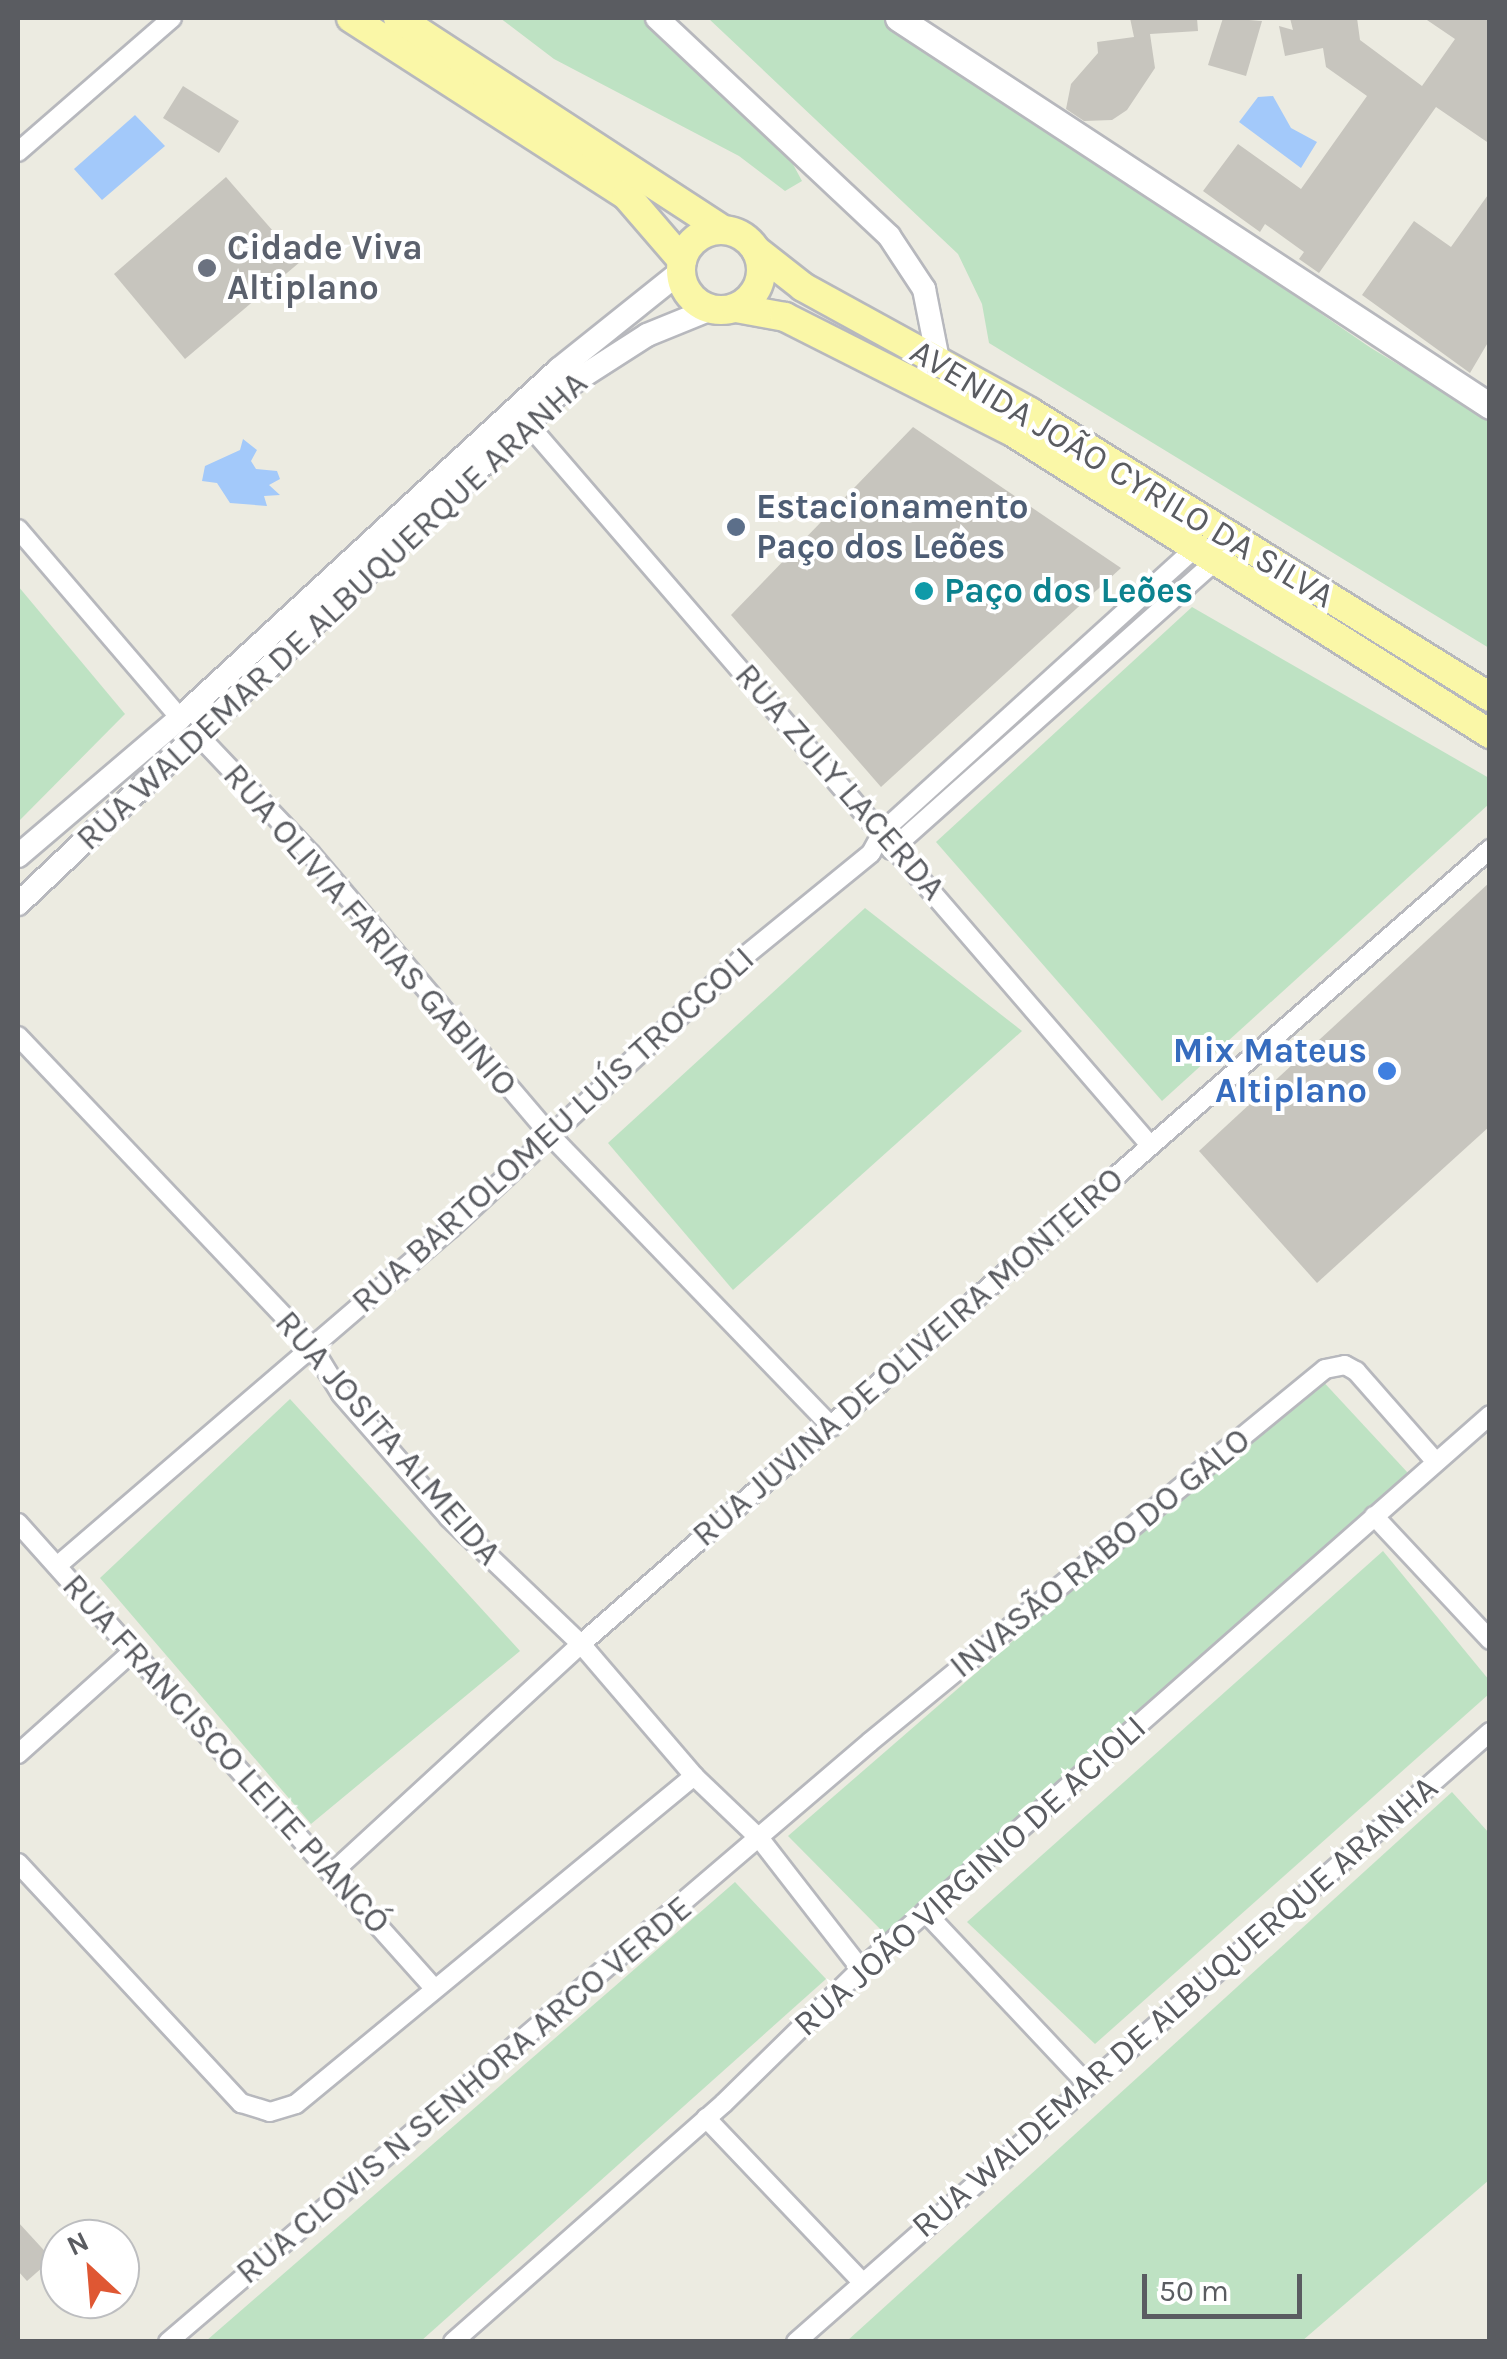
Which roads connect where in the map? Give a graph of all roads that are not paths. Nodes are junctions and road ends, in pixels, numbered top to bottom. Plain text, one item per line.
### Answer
1 (172, 18) edge
2 (351, 18) edge
3 (398, 18) edge
4 (656, 18) edge
5 (898, 18) edge
6 (18, 152) edge
7 (723, 230) junction
8 (756, 250) junction
9 (681, 266) junction
10 (723, 308) junction
11 (938, 360) junction
12 (1490, 406) edge
13 (527, 422) junction
14 (18, 530) edge
15 (1206, 554) junction
16 (1490, 697) edge
17 (180, 718) junction
18 (1490, 734) edge
19 (199, 736) junction
20 (883, 831) junction
21 (899, 849) junction
22 (1490, 849) edge
23 (870, 854) junction
24 (18, 856) edge
25 (18, 904) edge
26 (18, 1036) edge
27 (549, 1134) junction
28 (1150, 1144) junction
29 (310, 1345) junction
30 (1490, 1415) edge
31 (832, 1426) junction
32 (1436, 1462) junction
33 (1374, 1516) junction
34 (18, 1524) edge
35 (57, 1566) junction
36 (1490, 1640) edge
37 (581, 1644) junction
38 (132, 1652) junction
39 (1490, 1732) edge
40 (18, 1754) edge
41 (694, 1776) junction
42 (760, 1839) junction
43 (18, 1863) edge
44 (333, 1872) junction
45 (925, 1912) junction
46 (861, 1969) junction
47 (432, 1986) junction
48 (1087, 2084) junction
49 (706, 2118) junction
50 (860, 2282) junction
51 (168, 2342) edge
52 (454, 2342) edge
53 (796, 2342) edge

1 - 6 street
2 - 9 main road
3 - 7 main road
4 - 11 street
5 - 12 main road
7 - 8 main road
7 - 9 main road
8 - 10 main road
8 - 11 main road, AVENIDA JOÃO CYRILO DA SILVA
9 - 10 main road
9 - 17 street
10 - 13 street, RUA WALDEMAR DE ALBUQUERQUE ARANHA
10 - 15 main road, AVENIDA JOÃO CYRILO DA SILVA
11 - 16 main road, AVENIDA JOÃO CYRILO DA SILVA
13 - 19 street, RUA WALDEMAR DE ALBUQUERQUE ARANHA
13 - 20 street, RUA ZULY LACERDA
14 - 17 street
15 - 18 main road, AVENIDA JOÃO CYRILO DA SILVA
15 - 20 street, RUA BARTOLOMEU LUÍS TROCCOLI
15 - 21 street
17 - 24 street
19 - 25 street, RUA WALDEMAR DE ALBUQUERQUE ARANHA
19 - 27 street, RUA OLIVIA FARIAS GABINIO
20 - 21 street, RUA ZULY LACERDA
20 - 23 street, RUA BARTOLOMEU LUÍS TROCCOLI
21 - 23 street, RUA BARTOLOMEU LUÍS TROCCOLI
21 - 28 street, RUA ZULY LACERDA
22 - 28 street, RUA JUVINA DE OLIVEIRA MONTEIRO
23 - 27 street, RUA BARTOLOMEU LUÍS TROCCOLI
26 - 29 street, RUA JOSITA ALMEIDA
27 - 29 street, RUA BARTOLOMEU LUÍS TROCCOLI
27 - 31 street, RUA OLIVIA FARIAS GABINIO
28 - 31 street, RUA JUVINA DE OLIVEIRA MONTEIRO
29 - 35 street, RUA BARTOLOMEU LUÍS TROCCOLI
29 - 37 street, RUA JOSITA ALMEIDA
30 - 32 street, RUA JOÃO VIRGINIO DE ACIOLI
31 - 37 street, RUA JUVINA DE OLIVEIRA MONTEIRO
32 - 33 street, RUA JOÃO VIRGINIO DE ACIOLI
32 - 42 street, INVASÃO RABO DO GALO
33 - 36 street
33 - 45 street, RUA JOÃO VIRGINIO DE ACIOLI
34 - 35 street, RUA FRANCISCO LEITE PIANCÓ
35 - 38 street, RUA FRANCISCO LEITE PIANCÓ
37 - 41 street, RUA JOSITA ALMEIDA
37 - 44 street, RUA JUVINA DE OLIVEIRA MONTEIRO
38 - 40 street
38 - 44 street, RUA FRANCISCO LEITE PIANCÓ
39 - 48 street, RUA WALDEMAR DE ALBUQUERQUE ARANHA
41 - 42 street, RUA JOSITA ALMEIDA
41 - 47 street
42 - 46 street, RUA JOSITA ALMEIDA
42 - 51 street, RUA CLOVIS N SENHORA ARCO VERDE
43 - 47 street
44 - 47 street, RUA FRANCISCO LEITE PIANCÓ
45 - 46 street, RUA JOÃO VIRGINIO DE ACIOLI
45 - 48 street
46 - 49 street, RUA JOÃO VIRGINIO DE ACIOLI
48 - 50 street, RUA WALDEMAR DE ALBUQUERQUE ARANHA
49 - 50 street
49 - 52 street, RUA JOÃO VIRGINIO DE ACIOLI
50 - 53 street, RUA WALDEMAR DE ALBUQUERQUE ARANHA

